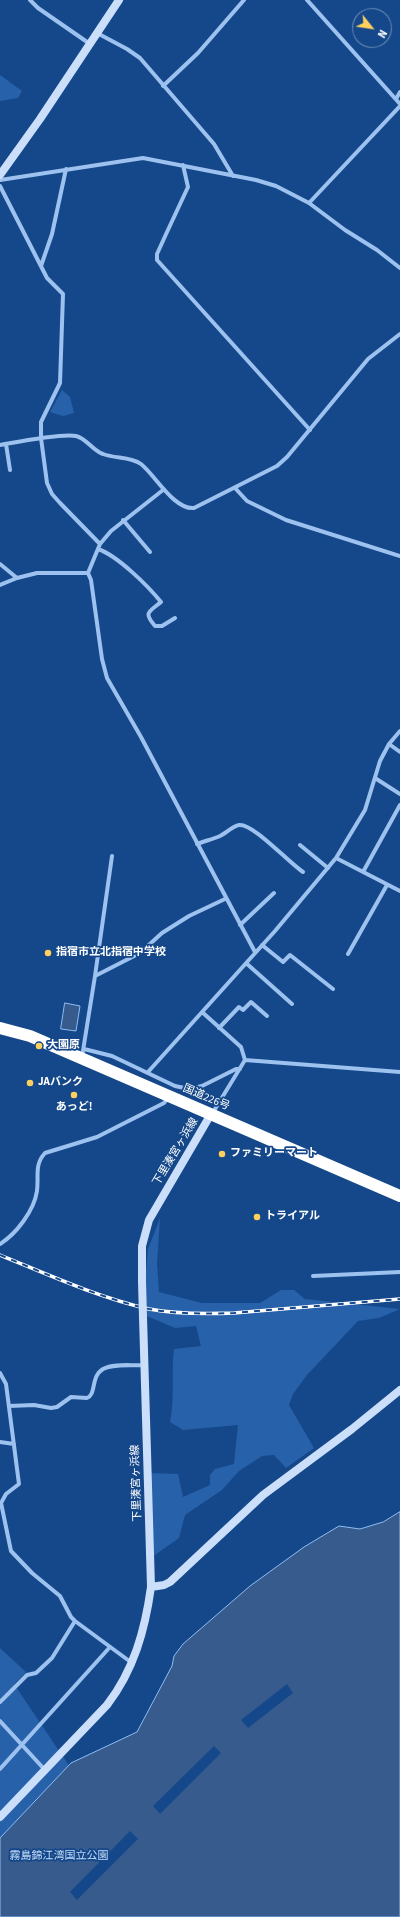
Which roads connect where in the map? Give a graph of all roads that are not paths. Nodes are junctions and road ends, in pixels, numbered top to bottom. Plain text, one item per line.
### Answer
1 (30, 0) edge
2 (119, 0) edge
3 (244, 0) edge
4 (307, 0) edge
5 (97, 33) junction
6 (90, 44) junction
7 (163, 86) junction
8 (400, 92) edge
9 (396, 99) junction
10 (400, 105) edge
11 (183, 165) junction
12 (66, 169) junction
13 (0, 175) edge
14 (233, 176) junction
15 (0, 180) edge
16 (0, 186) edge
17 (309, 203) junction
18 (41, 266) junction
19 (400, 268) edge
20 (400, 334) edge
21 (310, 430) junction
22 (41, 438) junction
23 (6, 444) junction
24 (0, 445) edge
25 (10, 470) dead end
26 (235, 488) junction
27 (163, 490) junction
28 (123, 520) junction
29 (99, 547) junction
30 (150, 552) dead end
31 (400, 556) edge
32 (0, 564) edge
33 (88, 574) junction
34 (17, 578) junction
35 (0, 585) edge
36 (175, 618) dead end
37 (400, 731) edge
38 (389, 744) junction
39 (400, 752) edge
40 (375, 778) junction
41 (400, 794) edge
42 (400, 805) edge
43 (197, 844) junction
44 (300, 845) dead end
45 (112, 856) dead end
46 (336, 858) junction
47 (328, 868) junction
48 (303, 872) dead end
49 (363, 872) junction
50 (387, 885) junction
51 (400, 891) edge
52 (274, 893) dead end
53 (225, 899) junction
54 (240, 925) junction
55 (262, 945) junction
56 (255, 952) junction
57 (348, 954) dead end
58 (246, 963) junction
59 (95, 976) junction
60 (333, 989) dead end
61 (292, 1004) dead end
62 (202, 1012) junction
63 (267, 1016) dead end
64 (0, 1028) edge
65 (219, 1028) junction
66 (83, 1053) junction
67 (245, 1060) junction
68 (240, 1069) junction
69 (148, 1072) junction
70 (400, 1072) edge
71 (169, 1096) junction
72 (211, 1114) junction
73 (400, 1196) edge
74 (0, 1244) edge
75 (400, 1272) edge
76 (313, 1276) dead end
77 (145, 1366) junction
78 (0, 1373) edge
79 (400, 1390) edge
80 (9, 1406) junction
81 (0, 1442) edge
82 (14, 1444) junction
83 (0, 1503) edge
84 (151, 1587) junction
85 (75, 1621) junction
86 (110, 1647) junction
87 (132, 1663) junction
88 (0, 1702) edge
89 (0, 1721) edge
90 (22, 1745) junction
91 (0, 1769) edge
92 (45, 1770) junction
93 (0, 1817) edge

1 - 6 street
2 - 5 main road
3 - 7 street
4 - 9 street
5 - 6 main road
5 - 7 street
6 - 13 main road
7 - 14 street
8 - 9 street
9 - 10 street
10 - 17 street
11 - 12 street
11 - 14 street
11 - 21 street
12 - 15 street
12 - 18 street
14 - 17 street
16 - 18 street
17 - 19 street
18 - 22 street
20 - 21 street
21 - 26 street
22 - 23 street
22 - 27 street
22 - 29 street
23 - 24 street
23 - 25 street
26 - 27 street
26 - 31 street
27 - 28 street
28 - 29 street
28 - 30 street
29 - 33 street
29 - 36 street
32 - 34 street
33 - 34 street
33 - 43 street
34 - 35 street
37 - 38 street
38 - 39 street
38 - 40 street
40 - 41 street
40 - 46 street
42 - 49 street
43 - 48 street
43 - 53 street
44 - 47 street
45 - 59 street
46 - 47 street
46 - 49 street
47 - 55 street
49 - 50 street
50 - 51 street
50 - 57 street
52 - 54 street
53 - 54 street
53 - 59 street
54 - 56 street
55 - 56 street
55 - 60 street
56 - 58 street
58 - 61 street
58 - 62 street
59 - 66 street
62 - 65 street
62 - 69 street
63 - 65 street
64 - 66 highway, 国道226号
65 - 67 street
66 - 69 street
66 - 71 highway, 国道226号
67 - 68 street
67 - 70 street
68 - 69 street
68 - 72 street
71 - 72 highway, 国道226号
71 - 74 street
72 - 73 highway, 国道226号
72 - 77 main road, 下里湊宮ヶ浜線, bridge
75 - 76 street
77 - 80 street
77 - 84 main road, 下里湊宮ヶ浜線
78 - 80 street
79 - 84 main road
80 - 82 street
81 - 82 street
82 - 83 street
83 - 85 street
84 - 87 main road, 下里湊宮ヶ浜線
85 - 86 street
85 - 88 street
86 - 87 street
86 - 90 street
87 - 92 main road, 下里湊宮ヶ浜線
89 - 90 street
90 - 91 street
90 - 92 street
92 - 93 main road, 下里湊宮ヶ浜線

